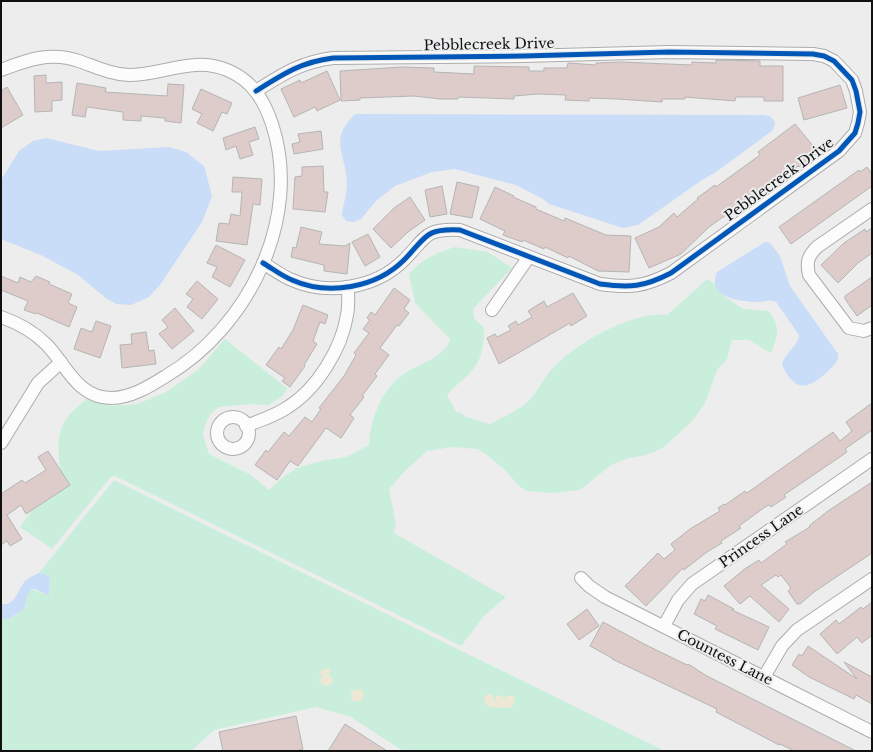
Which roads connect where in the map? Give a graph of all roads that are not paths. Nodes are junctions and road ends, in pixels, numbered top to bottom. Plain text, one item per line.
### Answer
1 (1, 70) edge
2 (256, 91) junction
3 (872, 209) edge
4 (528, 258) junction
5 (263, 263) junction
6 (348, 287) junction
7 (492, 310) dead end
8 (1, 318) edge
9 (872, 328) edge
10 (61, 362) junction
11 (246, 426) dead end
12 (1, 443) edge
13 (872, 459) edge
14 (581, 578) dead end
15 (872, 579) edge
16 (664, 626) junction
17 (764, 678) junction
18 (872, 732) edge

1 - 2 street
2 - 4 street, Pebblecreek Drive
2 - 5 street
3 - 9 street
4 - 6 street, Pebblecreek Drive
4 - 7 street
5 - 6 street, Pebblecreek Drive
5 - 10 street
6 - 11 street
8 - 10 street
10 - 12 street
13 - 16 street, Princess Lane
14 - 16 street, Countess Lane
15 - 17 street
16 - 17 street, Countess Lane
17 - 18 street, Countess Lane

